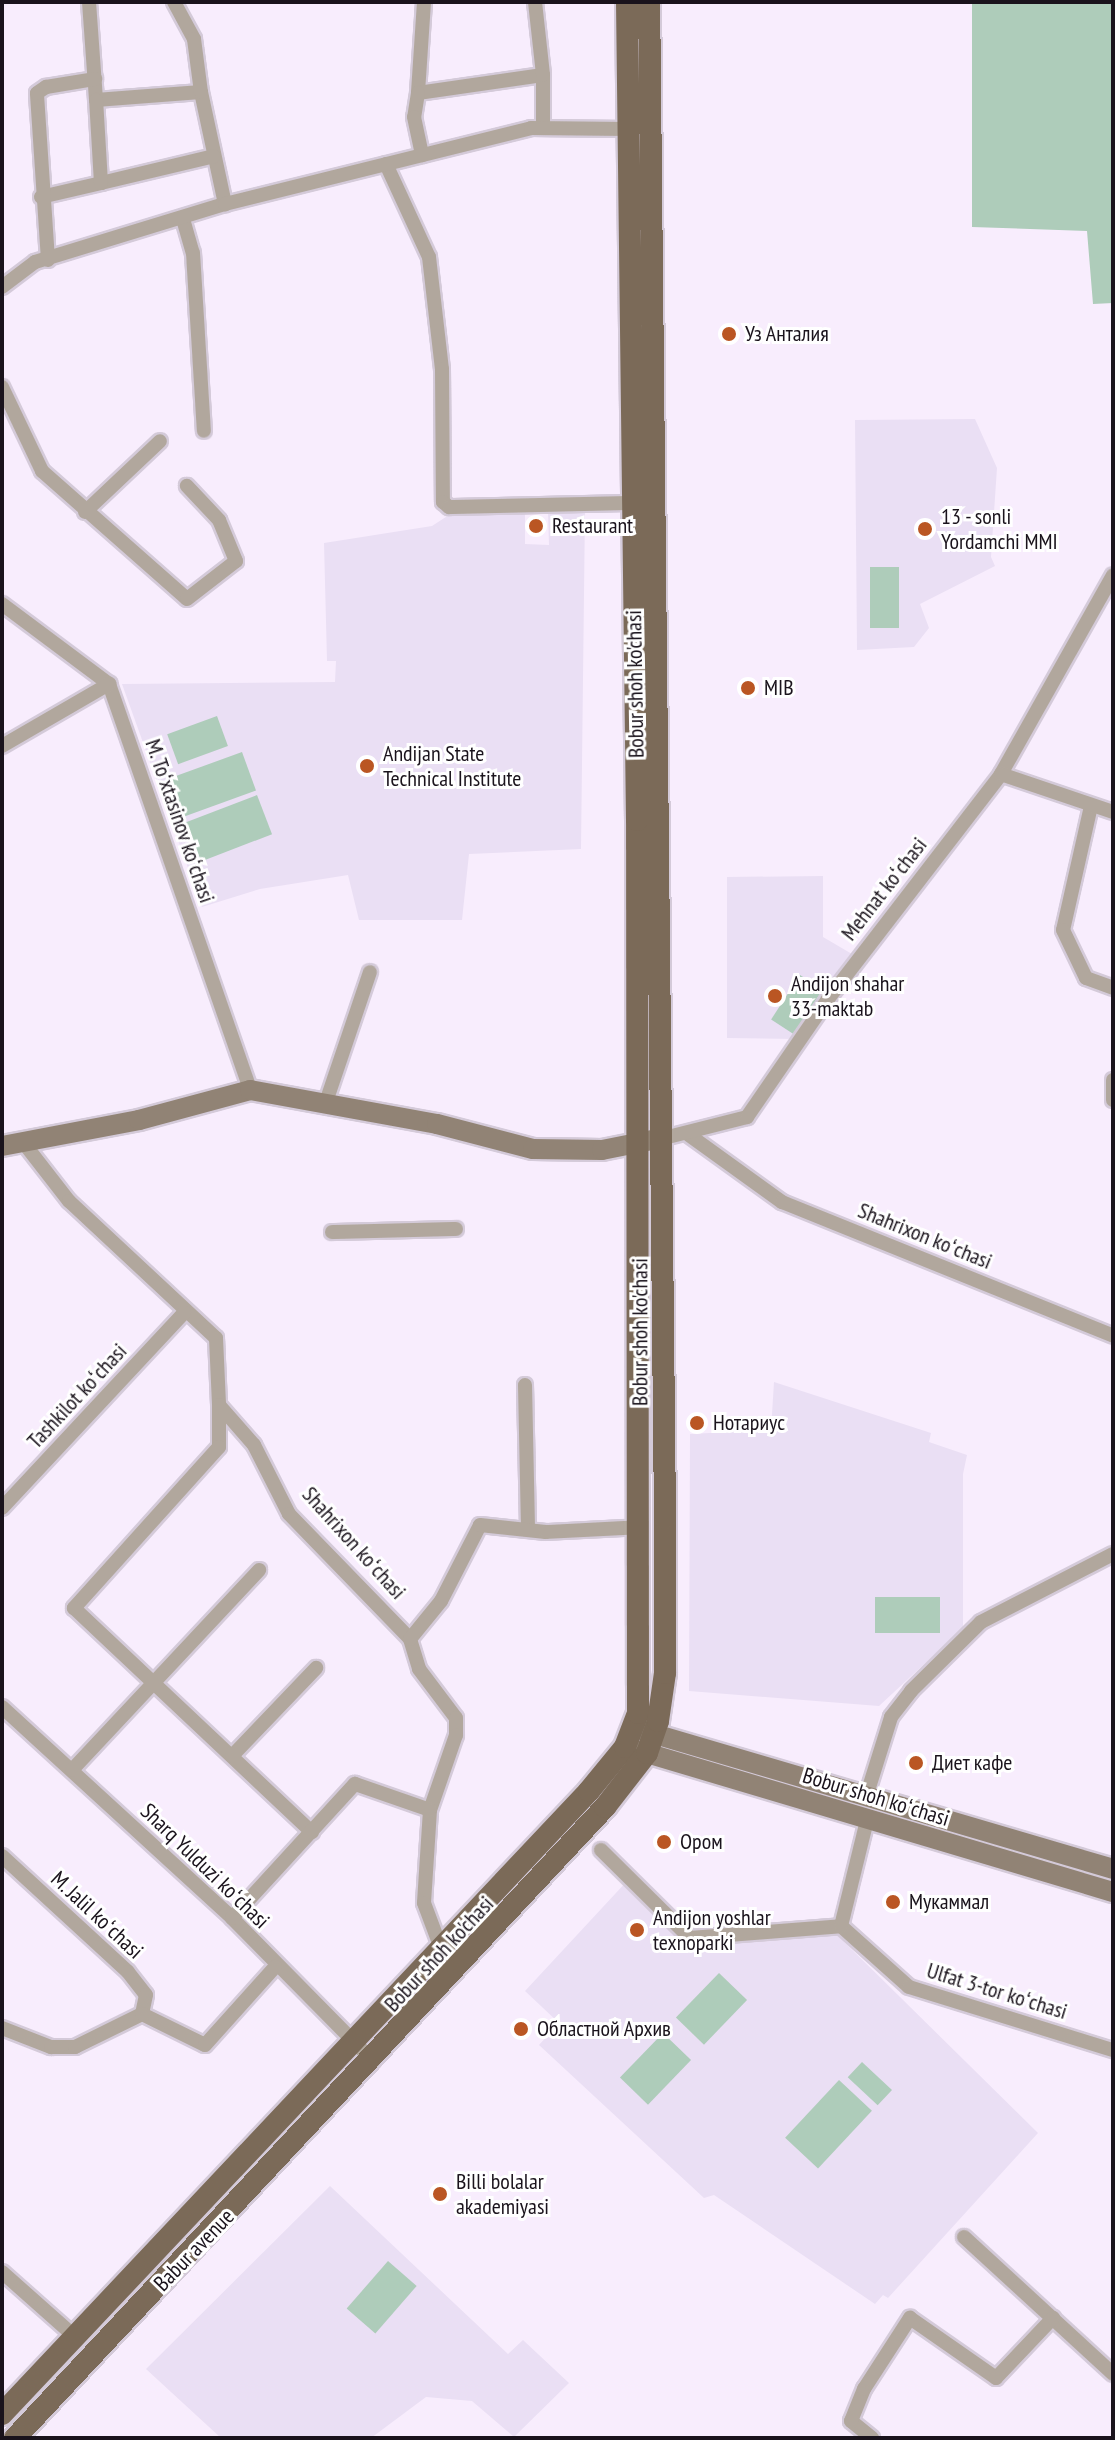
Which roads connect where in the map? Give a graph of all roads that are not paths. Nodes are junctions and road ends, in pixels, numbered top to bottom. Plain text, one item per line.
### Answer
1 (89, 2) edge
2 (174, 2) edge
3 (424, 2) edge
4 (535, 2) edge
5 (627, 2) edge
6 (649, 2) edge
7 (543, 75) junction
8 (95, 79) junction
9 (201, 92) junction
10 (418, 93) junction
11 (96, 100) junction
12 (543, 128) junction
13 (628, 129) junction
14 (422, 155) junction
15 (214, 156) junction
16 (386, 164) junction
17 (101, 183) junction
18 (41, 197) junction
19 (225, 204) junction
20 (183, 219) junction
21 (48, 260) junction
22 (2, 287) edge
23 (2, 387) edge
24 (204, 431) dead end
25 (160, 441) dead end
26 (187, 486) dead end
27 (632, 503) junction
28 (85, 512) junction
29 (1113, 575) edge
30 (2, 604) edge
31 (109, 684) junction
32 (2, 746) edge
33 (1001, 774) junction
34 (1091, 806) junction
35 (1113, 812) edge
36 (370, 972) dead end
37 (1113, 988) edge
38 (1113, 1080) edge
39 (250, 1090) junction
40 (1113, 1100) edge
41 (326, 1102) junction
42 (689, 1135) junction
43 (649, 1141) junction
44 (23, 1142) junction
45 (2, 1146) edge
46 (456, 1229) dead end
47 (332, 1232) dead end
48 (184, 1313) junction
49 (1113, 1336) edge
50 (525, 1385) dead end
51 (219, 1405) junction
52 (2, 1508) edge
53 (641, 1527) junction
54 (528, 1529) junction
55 (1113, 1554) edge
56 (259, 1570) dead end
57 (410, 1639) junction
58 (316, 1668) dead end
59 (154, 1681) junction
60 (2, 1707) edge
61 (640, 1740) junction
62 (232, 1756) junction
63 (692, 1756) junction
64 (72, 1770) junction
65 (866, 1797) junction
66 (430, 1810) junction
67 (867, 1820) junction
68 (312, 1832) junction
69 (601, 1850) dead end
70 (2, 1856) edge
71 (1113, 1869) edge
72 (1113, 1892) edge
73 (232, 1918) junction
74 (841, 1926) junction
75 (442, 1951) junction
76 (275, 1967) junction
77 (142, 2014) junction
78 (2, 2028) edge
79 (355, 2044) junction
80 (1113, 2050) edge
81 (373, 2061) junction
82 (964, 2237) dead end
83 (2, 2272) edge
84 (1053, 2318) junction
85 (74, 2336) junction
86 (1113, 2374) edge
87 (2, 2414) edge
88 (15, 2438) edge
89 (872, 2438) edge

1 - 8 street
2 - 9 street
3 - 10 street
4 - 7 street
5 - 13 main road, Bobur shoh ko'chasi
6 - 43 main road, Bobur shoh ko'chasi
7 - 10 street
7 - 12 street
8 - 11 street
8 - 18 street
9 - 11 street
9 - 15 street
10 - 14 street
11 - 17 street
12 - 13 street
12 - 14 street
13 - 27 main road, Bobur shoh ko'chasi
14 - 16 street
15 - 17 street
15 - 19 street
16 - 19 street
16 - 27 street
17 - 18 street
18 - 21 street
19 - 20 street
20 - 21 street
20 - 24 street
21 - 22 street
23 - 28 street
25 - 28 street
26 - 28 street
27 - 43 main road, Bobur shoh ko'chasi
29 - 33 street, Mehnat koʻchasi
30 - 31 street
31 - 32 street
31 - 39 street, M. Toʻxtasinov koʻchasi
33 - 34 street
33 - 42 street, Mehnat koʻchasi
34 - 35 street
34 - 37 street
36 - 41 street
38 - 40 street
39 - 41 main road
39 - 44 main road
41 - 43 main road
42 - 43 street, Mehnat koʻchasi
42 - 49 street, Shahrixon koʻchasi
43 - 53 main road, Bobur shoh ko'chasi
43 - 61 main road, Bobur shoh ko'chasi
44 - 45 main road
44 - 48 street
46 - 47 street
48 - 51 street
48 - 52 street, Tashkilot koʻchasi
50 - 54 street
51 - 57 street, Shahrixon koʻchasi
51 - 59 street
53 - 54 street
53 - 61 main road, Bobur shoh ko'chasi
54 - 57 street
55 - 65 street
56 - 59 street
57 - 66 street, Shahrixon koʻchasi
58 - 62 street
59 - 62 street
59 - 64 street
60 - 64 street, Sharq Yulduzi koʻchasi
61 - 63 main road, Bobur shoh koʻchasi
61 - 75 main road, Bobur shoh ko'chasi
61 - 81 main road, Bobur shoh ko'chasi
62 - 68 street
63 - 65 main road, Bobur shoh koʻchasi
63 - 67 main road, Bobur shoh koʻchasi
64 - 73 street, Sharq Yulduzi koʻchasi
65 - 71 main road, Bobur shoh koʻchasi
66 - 68 street
66 - 75 street, Shahrixon koʻchasi
67 - 72 main road, Bobur shoh koʻchasi
67 - 74 street
68 - 73 street
69 - 74 street
70 - 77 street, M. Jalil koʻchasi
73 - 76 street, Sharq Yulduzi koʻchasi
74 - 80 street, Ulfat 3-tor koʻchasi
75 - 79 main road, Bobur shoh ko'chasi
76 - 77 street
76 - 79 street, Sharq Yulduzi koʻchasi
77 - 78 street
79 - 81 street, Sharq Yulduzi koʻchasi
79 - 85 main road, Bobur shoh ko'chasi
81 - 88 main road, Babur avenue
82 - 84 street
83 - 85 street
84 - 86 street
84 - 89 street
85 - 87 main road, Bobur shoh ko'chasi

